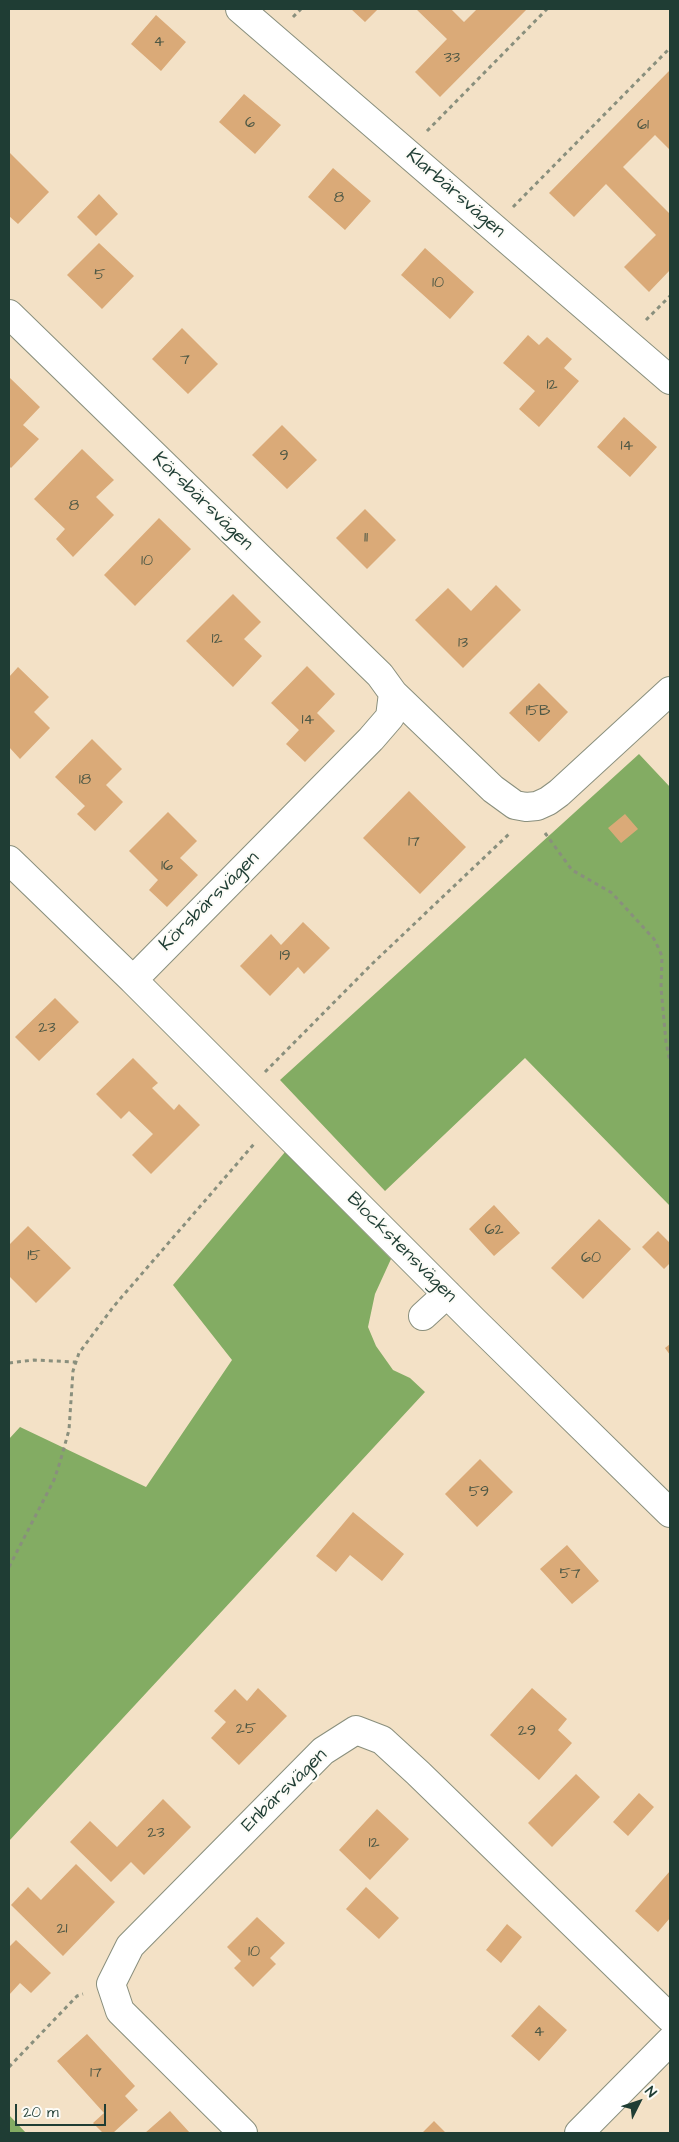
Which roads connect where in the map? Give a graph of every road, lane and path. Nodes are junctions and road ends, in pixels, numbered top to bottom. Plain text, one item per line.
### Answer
1 (240, 9) edge
2 (547, 9) edge
3 (670, 48) edge
4 (406, 152) junction
5 (493, 227) junction
6 (9, 314) edge
7 (670, 380) edge
8 (670, 692) edge
9 (393, 693) junction
10 (526, 807) junction
11 (9, 860) edge
12 (133, 980) junction
13 (670, 1062) edge
14 (245, 1091) junction
15 (274, 1120) junction
16 (447, 1294) junction
17 (423, 1316) dead end
18 (75, 1362) junction
19 (9, 1363) edge
20 (670, 1512) edge
21 (9, 1567) edge
22 (111, 1984) junction
23 (670, 2018) edge
24 (670, 2040) edge
25 (9, 2067) edge
26 (243, 2133) edge
27 (579, 2133) edge

1 - 4 street, Klarbärsvägen
2 - 4 path
3 - 5 path
4 - 5 street, Klarbärsvägen
5 - 7 street, Klarbärsvägen
6 - 9 street, Körsbärsvägen
8 - 10 street
9 - 10 street, Körsbärsvägen
9 - 12 street, Körsbärsvägen
10 - 13 path
10 - 14 path
11 - 12 street
12 - 14 street, Blockstensvägen
14 - 15 street, Blockstensvägen
15 - 16 street, Blockstensvägen
15 - 18 path
16 - 17 street
16 - 20 street, Blockstensvägen
18 - 19 path
18 - 21 path
22 - 23 street, Enbärsvägen
22 - 25 path
22 - 26 street
24 - 27 street

